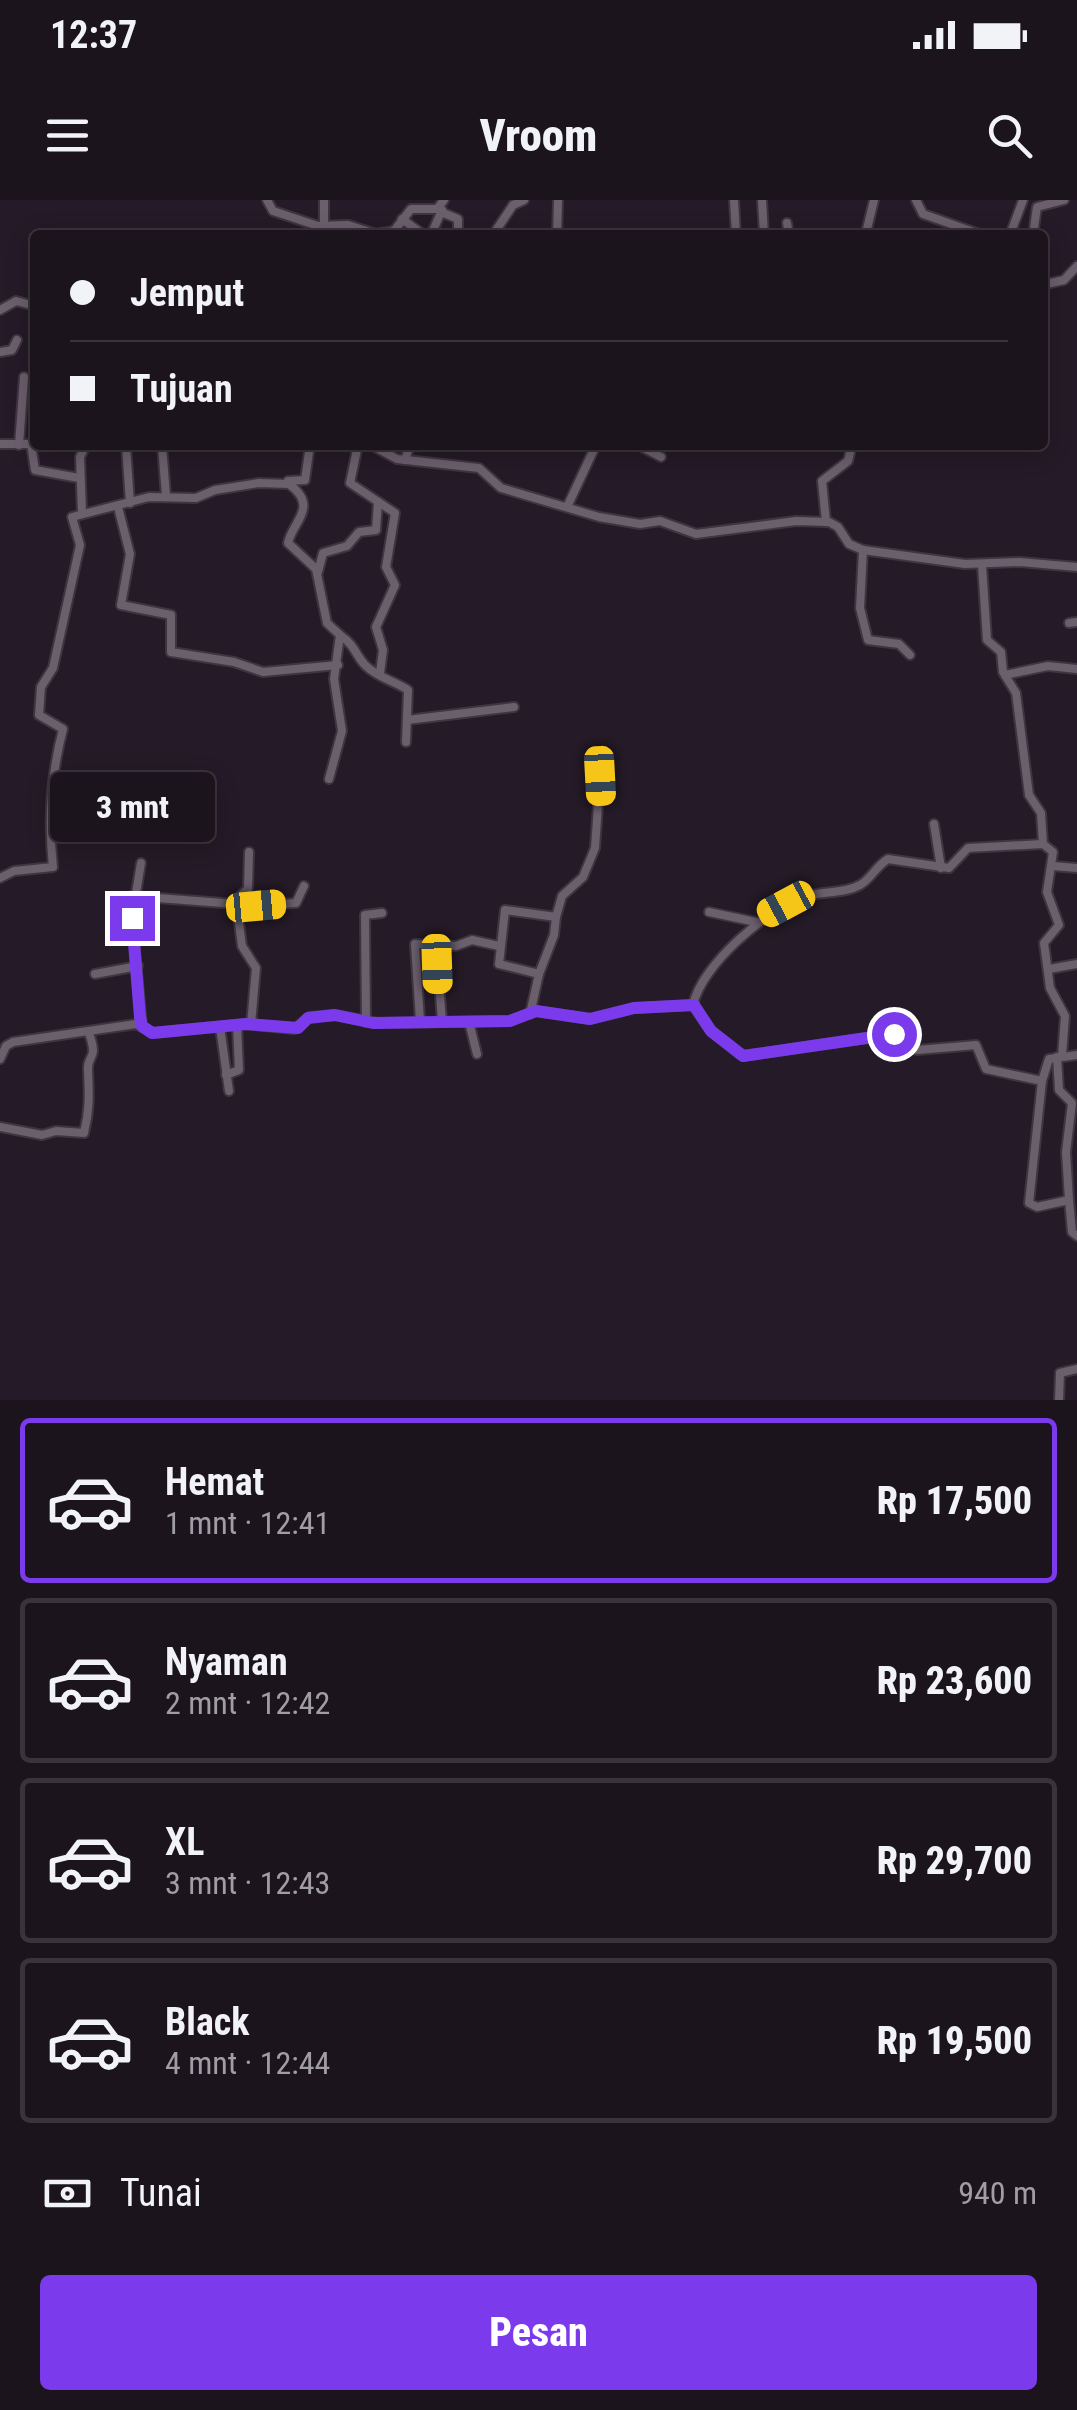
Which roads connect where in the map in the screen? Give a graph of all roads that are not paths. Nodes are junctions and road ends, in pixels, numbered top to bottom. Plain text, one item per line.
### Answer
1 (267, 200) edge
2 (324, 200) edge
3 (524, 200) edge
4 (558, 200) edge
5 (734, 200) edge
6 (762, 200) edge
7 (874, 200) edge
8 (916, 200) edge
9 (1023, 200) edge
10 (1064, 201) edge
11 (511, 203) edge
12 (1034, 203) edge
13 (1077, 203) edge
14 (442, 206) edge
15 (402, 219) junction
16 (788, 223) dead end
17 (324, 226) junction
18 (365, 230) edge
19 (395, 230) edge
20 (417, 230) edge
21 (434, 230) edge
22 (458, 230) edge
23 (496, 230) edge
24 (557, 230) edge
25 (736, 230) edge
26 (764, 230) edge
27 (788, 230) edge
28 (868, 230) edge
29 (968, 230) edge
30 (1011, 230) edge
31 (1033, 230) edge
32 (1077, 266) edge
33 (1048, 284) edge
34 (30, 305) edge
35 (0, 310) edge
36 (17, 340) dead end
37 (0, 352) edge
38 (24, 377) dead end
39 (0, 444) edge
40 (18, 445) junction
41 (30, 447) edge
42 (35, 450) edge
43 (85, 450) edge
44 (126, 450) edge
45 (162, 450) edge
46 (309, 450) edge
47 (357, 450) edge
48 (382, 450) edge
49 (408, 450) edge
50 (592, 450) edge
51 (648, 450) edge
52 (851, 450) edge
53 (661, 456) dead end
54 (405, 460) junction
55 (79, 478) junction
56 (283, 482) junction
57 (166, 496) junction
58 (378, 502) junction
59 (130, 503) junction
60 (118, 507) junction
61 (567, 508) junction
62 (82, 513) junction
63 (826, 522) junction
64 (862, 550) junction
65 (982, 565) junction
66 (1077, 567) edge
67 (318, 573) junction
68 (340, 634) junction
69 (910, 656) dead end
70 (338, 665) junction
71 (1077, 668) edge
72 (380, 673) junction
73 (1005, 676) junction
74 (514, 708) dead end
75 (406, 720) junction
76 (406, 742) dead end
77 (600, 776) dead end
78 (330, 780) dead end
79 (934, 824) dead end
80 (1043, 844) junction
81 (250, 852) dead end
82 (141, 863) dead end
83 (1052, 866) junction
84 (942, 868) junction
85 (1077, 868) edge
86 (0, 878) edge
87 (304, 886) dead end
88 (132, 896) junction
89 (236, 905) junction
90 (709, 912) dead end
91 (382, 913) dead end
92 (556, 917) junction
93 (756, 922) junction
94 (436, 943) junction
95 (498, 946) junction
96 (1077, 964) edge
97 (138, 966) junction
98 (1048, 968) junction
99 (95, 974) dead end
100 (539, 974) junction
101 (694, 1005) junction
102 (530, 1014) junction
103 (420, 1021) junction
104 (442, 1021) junction
105 (366, 1022) junction
106 (469, 1022) junction
107 (250, 1024) junction
108 (237, 1025) junction
109 (142, 1026) junction
110 (220, 1027) junction
111 (89, 1033) junction
112 (478, 1054) dead end
113 (1077, 1055) edge
114 (1059, 1056) junction
115 (0, 1059) edge
116 (226, 1075) junction
117 (1042, 1082) junction
118 (229, 1090) dead end
119 (0, 1127) edge
120 (1068, 1200) junction
121 (1077, 1236) edge
122 (1077, 1369) edge
123 (1059, 1400) edge

1 - 17 street
2 - 17 street
3 - 11 street
4 - 24 street
5 - 25 street
6 - 26 street
7 - 28 street
8 - 29 street
9 - 30 street
10 - 12 street
10 - 13 street
11 - 23 street
12 - 31 street
14 - 15 street
14 - 21 street
14 - 22 street
15 - 19 street
15 - 20 street
16 - 27 street
17 - 18 street
32 - 33 street
34 - 35 street
36 - 37 street
38 - 40 street
39 - 40 street
40 - 41 street
42 - 55 street
43 - 55 street
44 - 59 street
45 - 57 street
46 - 56 street
47 - 58 street
48 - 54 street
49 - 54 street
50 - 61 street
51 - 53 street
52 - 63 street
54 - 61 street
55 - 62 street
56 - 57 street
56 - 67 street
57 - 59 street
58 - 67 street
58 - 72 street
59 - 60 street
60 - 62 street
60 - 70 street
61 - 63 street
62 - 86 street
63 - 64 street
64 - 65 street
64 - 69 street
65 - 66 street
65 - 73 street
67 - 68 street
68 - 70 street
68 - 72 street
70 - 78 street
71 - 73 street
72 - 75 street
73 - 80 street
74 - 75 street
75 - 76 street
77 - 92 street
79 - 84 street
80 - 83 street
80 - 84 street
81 - 89 street
82 - 88 street
83 - 85 street
83 - 98 street
84 - 93 street
87 - 89 street
88 - 89 street
88 - 97 street
89 - 107 street
90 - 93 street
91 - 105 street
92 - 95 street
92 - 100 street
93 - 101 street
94 - 95 street
94 - 103 street
94 - 104 street
95 - 100 street
96 - 98 street
97 - 99 street
97 - 109 street
98 - 114 street
100 - 102 street
101 - 102 street
101 - 117 street
102 - 106 street
103 - 104 street
103 - 105 street
104 - 106 street
105 - 107 street
106 - 112 street
107 - 108 street
108 - 110 street
108 - 116 street
109 - 110 street
109 - 111 street
110 - 116 street
111 - 115 street
111 - 119 street
113 - 114 street
114 - 117 street
114 - 120 street
116 - 118 street
117 - 120 street
120 - 121 street
122 - 123 street

